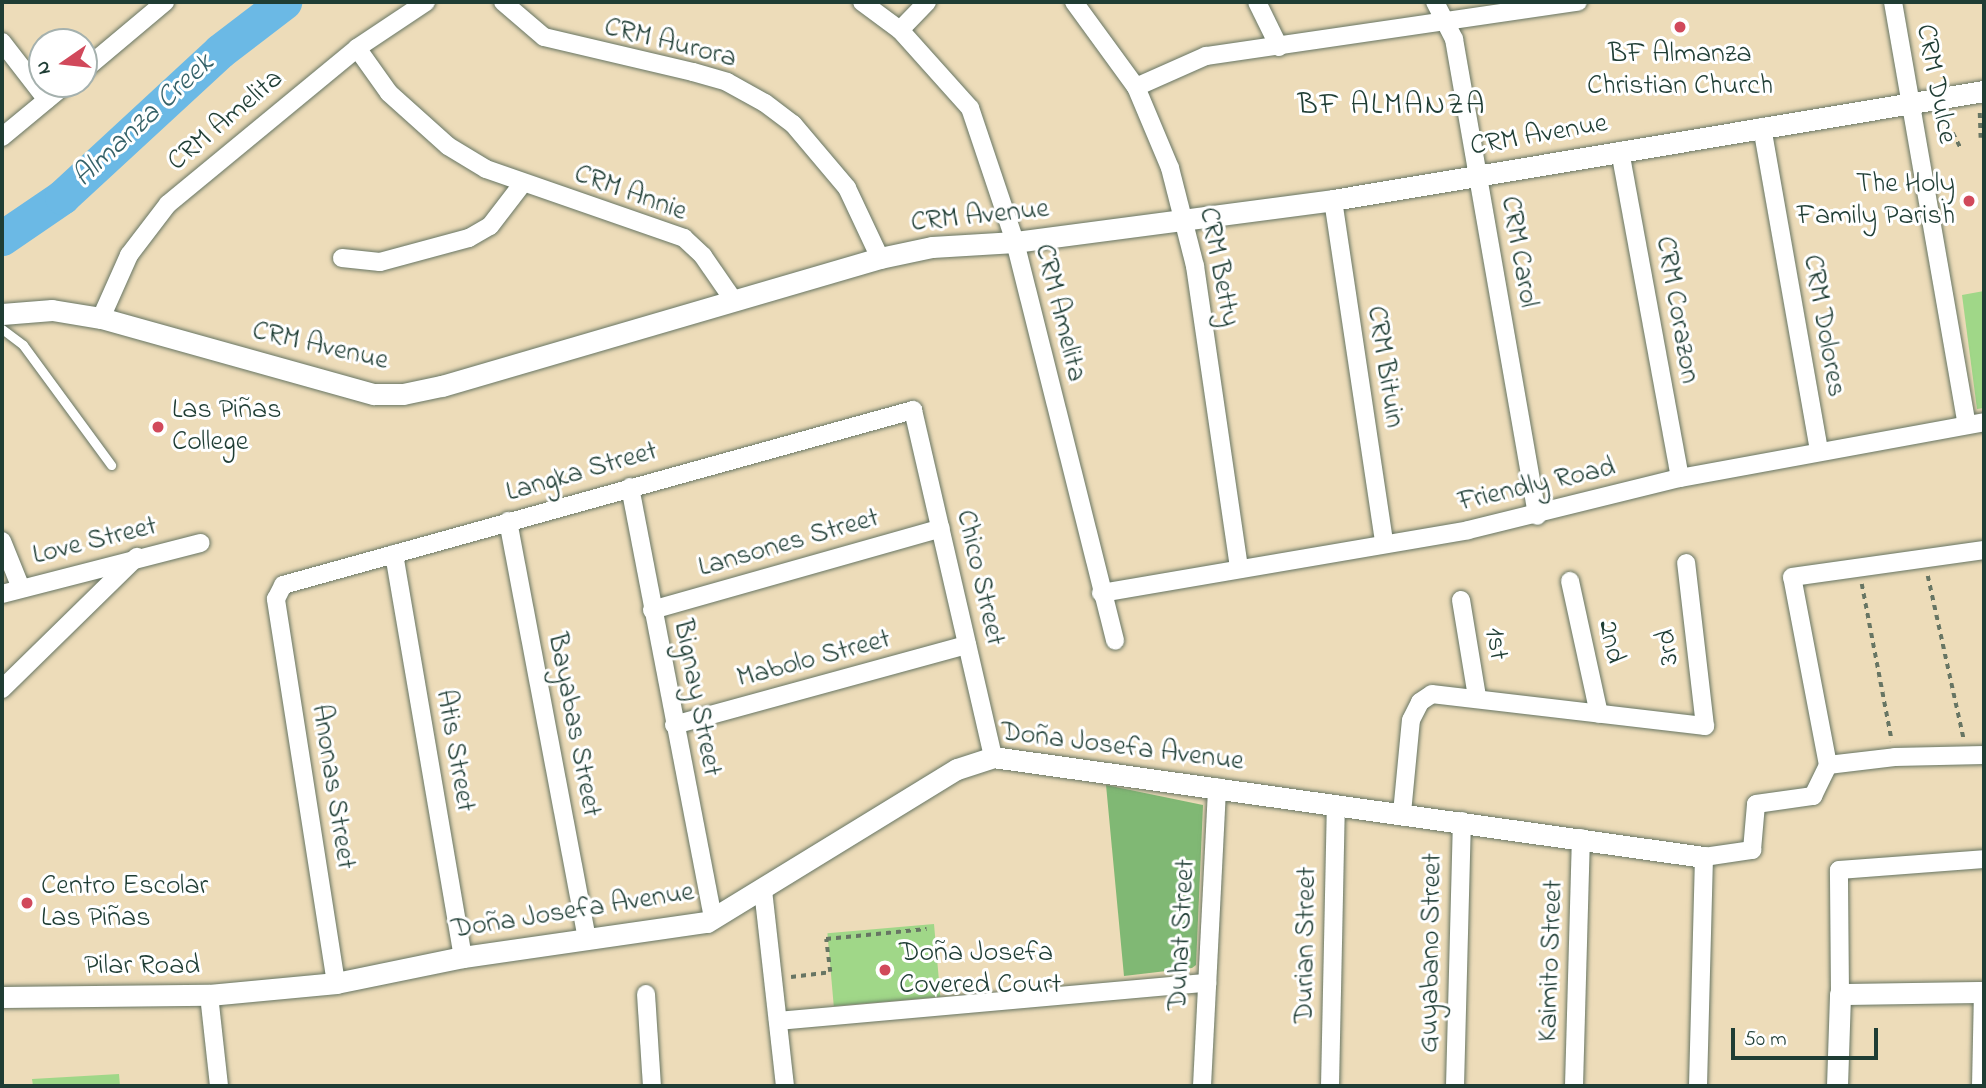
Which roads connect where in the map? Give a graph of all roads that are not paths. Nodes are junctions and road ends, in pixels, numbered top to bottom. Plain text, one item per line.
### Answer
1 (165, 2) edge
2 (426, 2) edge
3 (503, 2) edge
4 (862, 2) edge
5 (927, 2) edge
6 (1074, 2) edge
7 (1257, 2) edge
8 (1435, 2) edge
9 (1578, 2) edge
10 (1893, 2) edge
11 (1447, 24) junction
12 (900, 30) junction
13 (2, 42) edge
14 (1279, 47) junction
15 (357, 48) junction
16 (98, 58) edge
17 (1136, 87) junction
18 (1981, 91) edge
19 (49, 98) edge
20 (47, 100) junction
21 (1913, 104) junction
22 (1762, 127) junction
23 (2, 137) edge
24 (1620, 151) junction
25 (1477, 175) junction
26 (523, 183) junction
27 (1333, 200) junction
28 (1185, 221) junction
29 (1015, 242) junction
30 (342, 258) dead end
31 (880, 258) junction
32 (734, 301) junction
33 (2, 314) edge
34 (101, 318) junction
35 (2, 329) edge
36 (913, 410) joint
37 (1976, 423) edge
38 (1819, 451) junction
39 (111, 466) dead end
40 (1680, 478) junction
41 (629, 487) junction
42 (1537, 516) junction
43 (508, 521) junction
44 (941, 528) junction
45 (2, 541) edge
46 (1384, 542) junction
47 (201, 543) dead end
48 (1984, 550) edge
49 (394, 554) junction
50 (137, 557) junction
51 (1686, 563) dead end
52 (1239, 569) junction
53 (1570, 580) dead end
54 (20, 588) junction
55 (1101, 593) junction
56 (2, 594) edge
57 (276, 599) joint
58 (1461, 600) dead end
59 (652, 610) junction
60 (1115, 641) dead end
61 (967, 645) junction
62 (2, 689) edge
63 (1477, 697) junction
64 (1599, 714) junction
65 (674, 725) junction
66 (1976, 756) edge
67 (993, 757) junction
68 (1828, 765) junction
69 (1217, 787) junction
70 (1336, 805) junction
71 (1402, 813) junction
72 (1462, 821) junction
73 (1581, 838) junction
74 (1704, 857) junction
75 (1984, 859) edge
76 (763, 890) junction
77 (713, 918) junction
78 (587, 939) junction
79 (463, 957) junction
80 (336, 983) junction
81 (1207, 983) junction
82 (282, 988) joint
83 (1984, 992) edge
84 (646, 994) dead end
85 (1840, 994) junction
86 (209, 995) junction
87 (2, 998) edge
88 (778, 1021) junction
89 (646, 1085) edge
90 (219, 1086) edge
91 (785, 1086) edge
92 (1202, 1086) edge
93 (1330, 1086) edge
94 (1455, 1086) edge
95 (1574, 1086) edge
96 (1698, 1086) edge
97 (1837, 1086) edge
98 (1981, 1086) edge

1 - 16 street
2 - 15 street, CRM Amelita
3 - 31 street, CRM Aurora
4 - 12 street, CRM Amelita
5 - 12 street
6 - 17 street, CRM Betty
7 - 14 street
8 - 11 street, CRM Carol
9 - 11 street
10 - 21 street, CRM Dulce
11 - 14 street
11 - 25 street, CRM Carol
12 - 29 street, CRM Amelita
13 - 20 street
14 - 17 street
15 - 26 street, CRM Annie
15 - 34 street, CRM Amelita
17 - 28 street, CRM Betty
18 - 21 street, CRM Avenue
19 - 20 street
20 - 23 street
21 - 22 street, CRM Avenue
21 - 37 street, CRM Dulce
22 - 24 street, CRM Avenue
22 - 38 street, CRM Dolores
24 - 25 street, CRM Avenue
24 - 40 street, CRM Corazon
25 - 27 street, CRM Avenue
25 - 42 street, CRM Carol
26 - 30 street
26 - 32 street, CRM Annie
27 - 28 street, CRM Avenue
27 - 46 street, CRM Bituin
28 - 29 street, CRM Avenue
28 - 52 street, CRM Betty
29 - 31 street, CRM Avenue
29 - 55 street, CRM Amelita
31 - 32 street, CRM Avenue
32 - 34 street, CRM Avenue
33 - 34 street, CRM Avenue
35 - 39 lane
36 - 41 street, Langka Street
36 - 44 street, Chico Street
37 - 38 street, Friendly Road
38 - 40 street, Friendly Road
40 - 42 street, Friendly Road
41 - 43 street, Langka Street
41 - 59 street, Bignay Street
42 - 46 street, Friendly Road
43 - 49 street, Langka Street
43 - 78 street, Bayabas Street
44 - 59 street, Lansones Street
44 - 61 street, Chico Street
45 - 54 street
46 - 52 street, Friendly Road
47 - 50 street, Love Street
48 - 68 street
49 - 57 street, Langka Street
49 - 79 street, Atis Street
50 - 54 street, Love Street
50 - 62 street
51 - 64 street, 3rd
52 - 55 street, Friendly Road
53 - 64 street, 2nd
54 - 56 street, Love Street
55 - 60 street, CRM Amelita
57 - 80 street, Anonas Street
58 - 63 street, 1st
59 - 65 street, Bignay Street
61 - 65 street, Mabolo Street
61 - 67 street, Chico Street
63 - 64 street
63 - 71 street
65 - 77 street, Bignay Street
66 - 68 street
67 - 69 street, Doña Josefa Avenue
67 - 76 street, Doña Josefa Avenue
68 - 74 street, Doña Josefa Avenue
69 - 70 street, Doña Josefa Avenue
69 - 81 street, Duhat Street
70 - 71 street, Doña Josefa Avenue
70 - 93 street, Durian Street
71 - 72 street, Doña Josefa Avenue
72 - 73 street, Doña Josefa Avenue
72 - 94 street, Guyabano Street
73 - 74 street, Doña Josefa Avenue
73 - 95 street, Kaimito Street
74 - 96 street
75 - 85 street
76 - 77 street, Doña Josefa Avenue
76 - 88 street
77 - 78 street, Doña Josefa Avenue
78 - 79 street, Doña Josefa Avenue
79 - 80 street, Doña Josefa Avenue
80 - 82 street, Doña Josefa Avenue
81 - 88 street
81 - 92 street, Duhat Street
82 - 86 street, Pilar Road
83 - 85 street
83 - 98 street
84 - 89 street
85 - 97 street
86 - 87 street, Pilar Road
86 - 90 street
88 - 91 street

